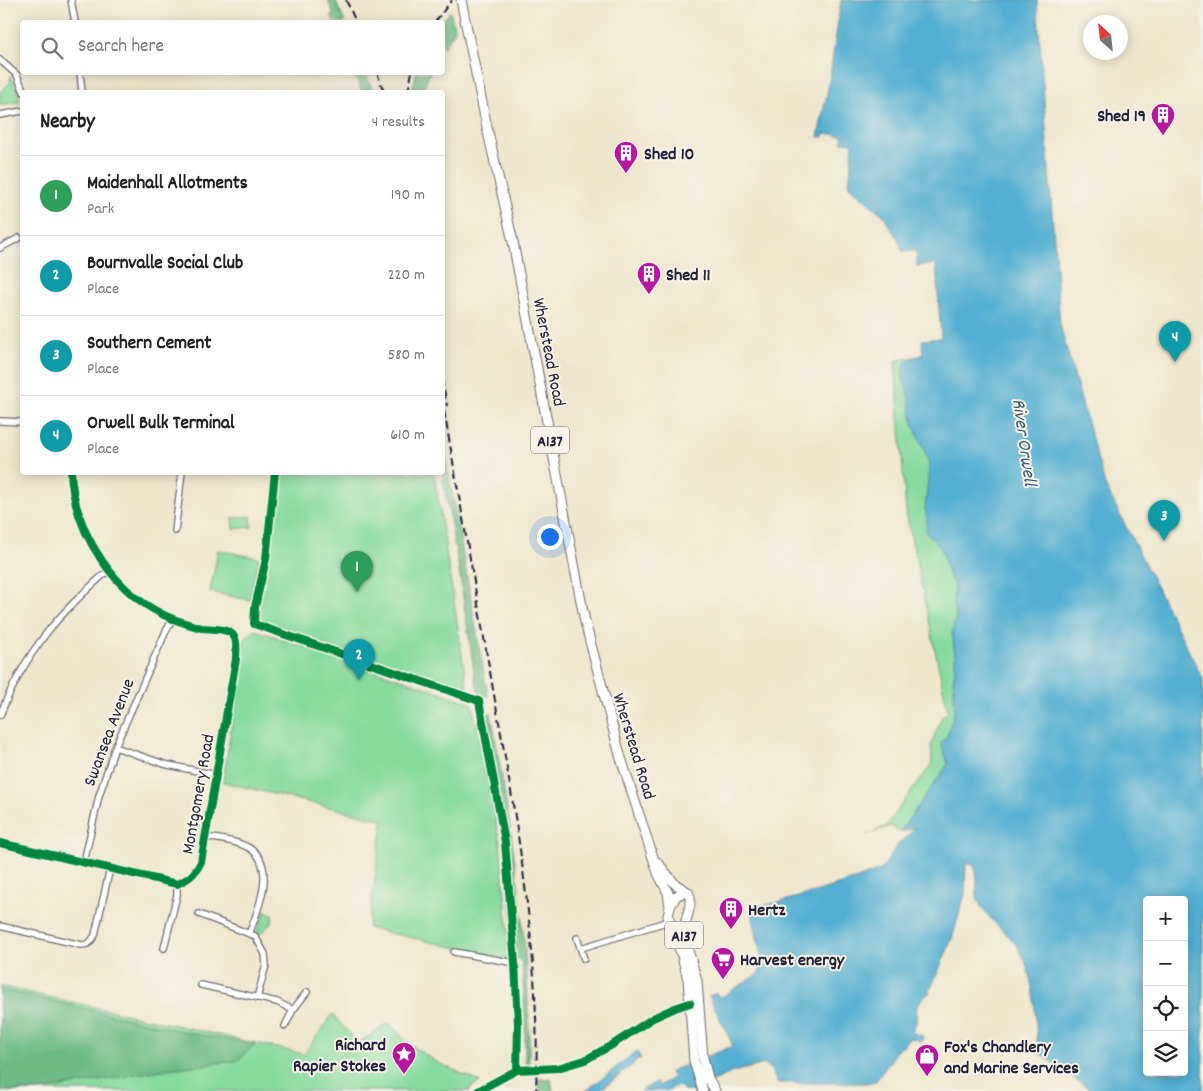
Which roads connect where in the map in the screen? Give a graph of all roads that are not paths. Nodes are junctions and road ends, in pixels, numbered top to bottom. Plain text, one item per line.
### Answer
1 (71, 0) edge
2 (461, 0) edge
3 (75, 20) edge
4 (0, 60) edge
5 (80, 75) edge
6 (23, 90) edge
7 (82, 90) edge
8 (20, 111) edge
9 (0, 114) edge
10 (19, 238) dead end
11 (0, 248) edge
12 (0, 422) edge
13 (20, 422) edge
14 (71, 475) edge
15 (182, 475) edge
16 (175, 532) dead end
17 (109, 570) junction
18 (173, 618) junction
19 (0, 715) edge
20 (115, 747) junction
21 (216, 775) junction
22 (205, 836) junction
23 (0, 843) edge
24 (652, 853) junction
25 (84, 862) junction
26 (110, 868) junction
27 (177, 884) junction
28 (686, 891) junction
29 (670, 907) junction
30 (199, 914) dead end
31 (669, 920) junction
32 (0, 926) edge
33 (249, 934) junction
34 (577, 938) dead end
35 (164, 948) dead end
36 (581, 948) junction
37 (454, 952) dead end
38 (584, 959) dead end
39 (515, 964) dead end
40 (201, 985) dead end
41 (307, 992) dead end
42 (257, 998) junction
43 (690, 1003) junction
44 (293, 1010) junction
45 (285, 1026) dead end
46 (698, 1060) junction
47 (713, 1089) edge
48 (478, 1091) edge
49 (703, 1091) edge

1 - 3 street
2 - 24 main road, Wherstead Road / A137
4 - 6 street
5 - 7 street
8 - 9 street
10 - 11 street
12 - 13 street
14 - 17 street
15 - 16 street
17 - 18 street
17 - 19 street
18 - 20 street, Swansea Avenue
18 - 21 street, Montgomery Road
20 - 21 street
20 - 25 street, Swansea Avenue
21 - 22 street, Montgomery Road
22 - 27 street, Montgomery Road
22 - 33 street
23 - 25 street
24 - 28 main road, Wherstead Road / A137
24 - 29 main road, Wherstead Road / A137
25 - 26 street
26 - 27 street
26 - 32 street
27 - 35 street
28 - 29 main road, A137
28 - 46 main road, Wherstead Road / A137
29 - 31 main road, Wherstead Road / A137
30 - 33 street
31 - 36 street
31 - 43 main road, Wherstead Road / A137
33 - 42 street
34 - 36 street
36 - 38 street
37 - 39 street
40 - 42 street
41 - 44 street
42 - 44 street
43 - 46 main road, Wherstead Road / A137
43 - 48 street
44 - 45 street
46 - 47 main road, Wherstead Road / A137
46 - 49 main road, Wherstead Road / A137

